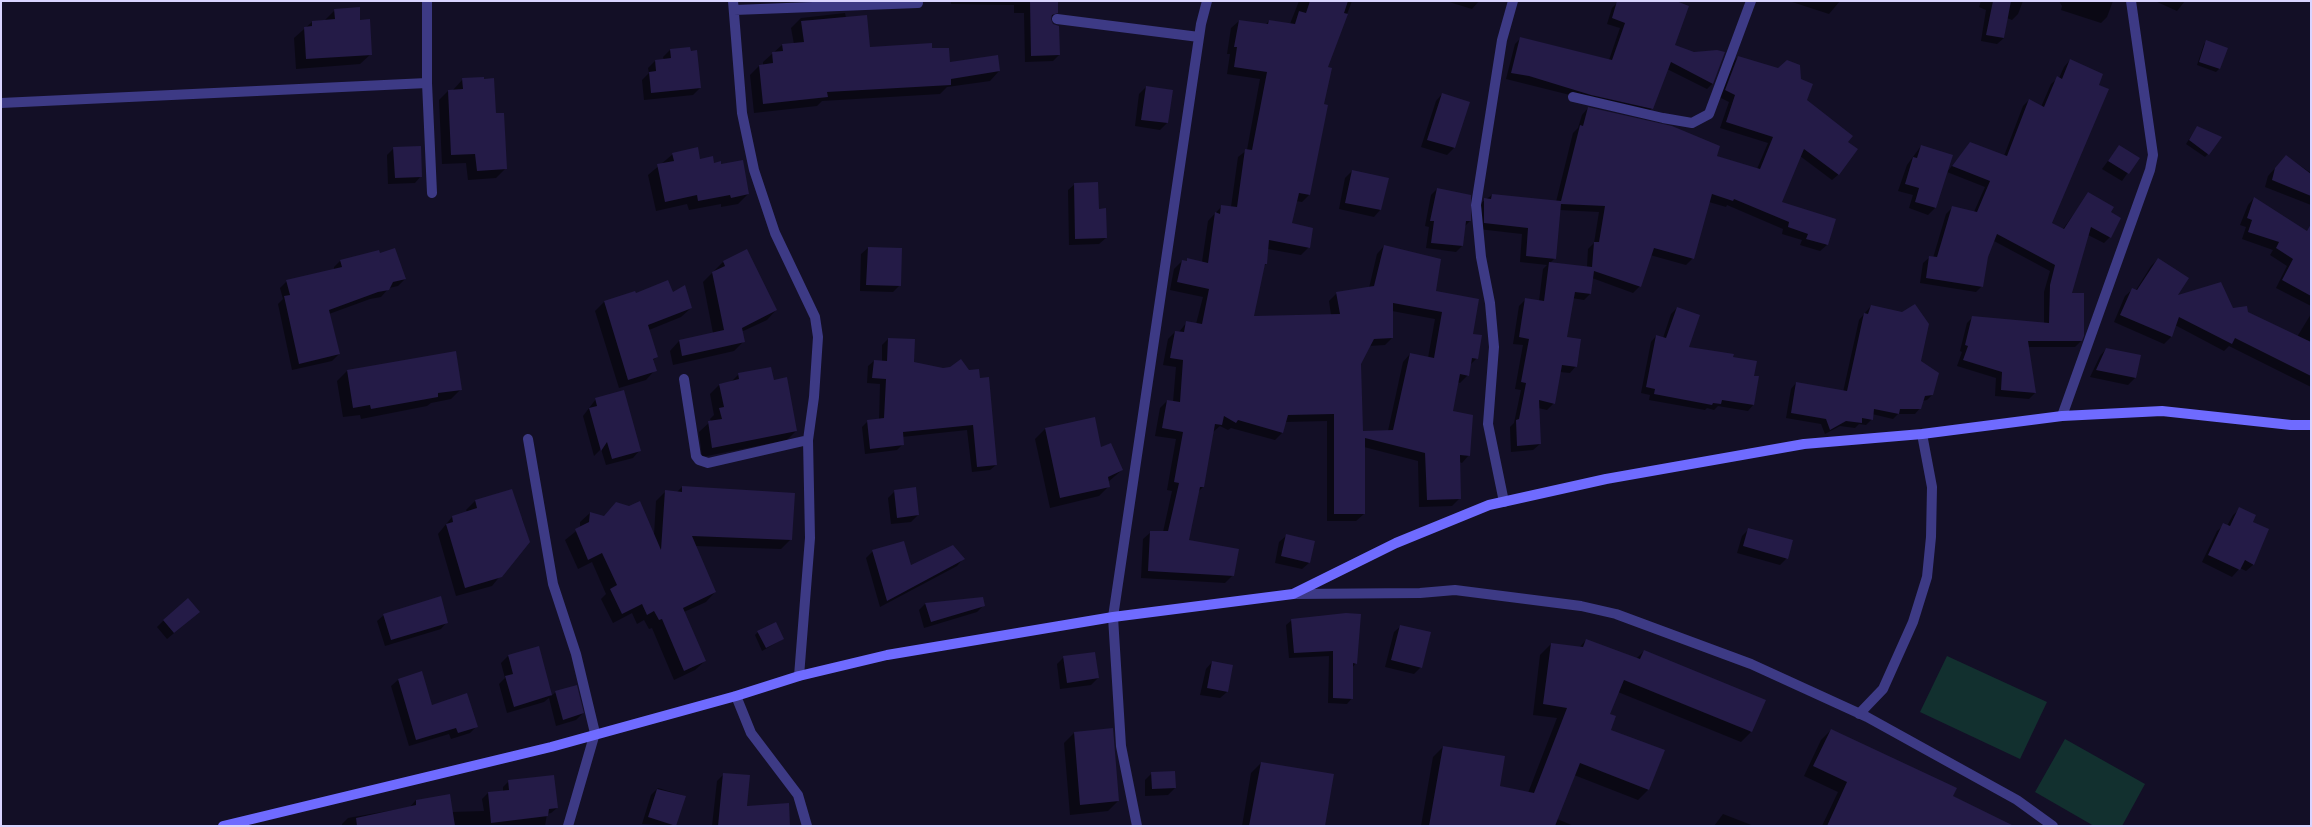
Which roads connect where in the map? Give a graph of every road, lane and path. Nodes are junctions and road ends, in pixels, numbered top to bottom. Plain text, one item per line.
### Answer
1 (427, 1) edge
2 (1207, 1) edge
3 (1513, 1) edge
4 (1750, 1) edge
5 (2131, 1) edge
6 (918, 3) dead end
7 (734, 6) edge
8 (1057, 19) dead end
9 (1200, 37) junction
10 (427, 83) junction
11 (1573, 97) dead end
12 (1, 103) edge
13 (432, 193) dead end
14 (684, 380) dead end
15 (2062, 416) junction
16 (2311, 425) edge
17 (1922, 434) junction
18 (528, 439) dead end
19 (808, 440) junction
20 (1504, 502) junction
21 (1293, 594) junction
22 (1113, 617) junction
23 (799, 676) junction
24 (736, 696) junction
25 (1859, 714) junction
26 (595, 733) junction
27 (236, 825) edge
28 (223, 826) edge
29 (568, 826) edge
30 (807, 826) edge
31 (1137, 826) edge
32 (2053, 826) edge

1 - 10 street
2 - 9 street
3 - 20 street
4 - 11 street
5 - 15 street
6 - 7 street
7 - 19 street
8 - 9 street
9 - 22 street
10 - 12 street
10 - 13 street
14 - 19 street
15 - 16 street
15 - 17 street
17 - 20 street
17 - 25 street
18 - 26 street
19 - 23 street
20 - 21 street
21 - 22 street
21 - 25 street
22 - 23 street
22 - 31 street
23 - 24 street
24 - 26 street
24 - 30 street
25 - 32 street
26 - 27 street
26 - 29 street
27 - 28 street

